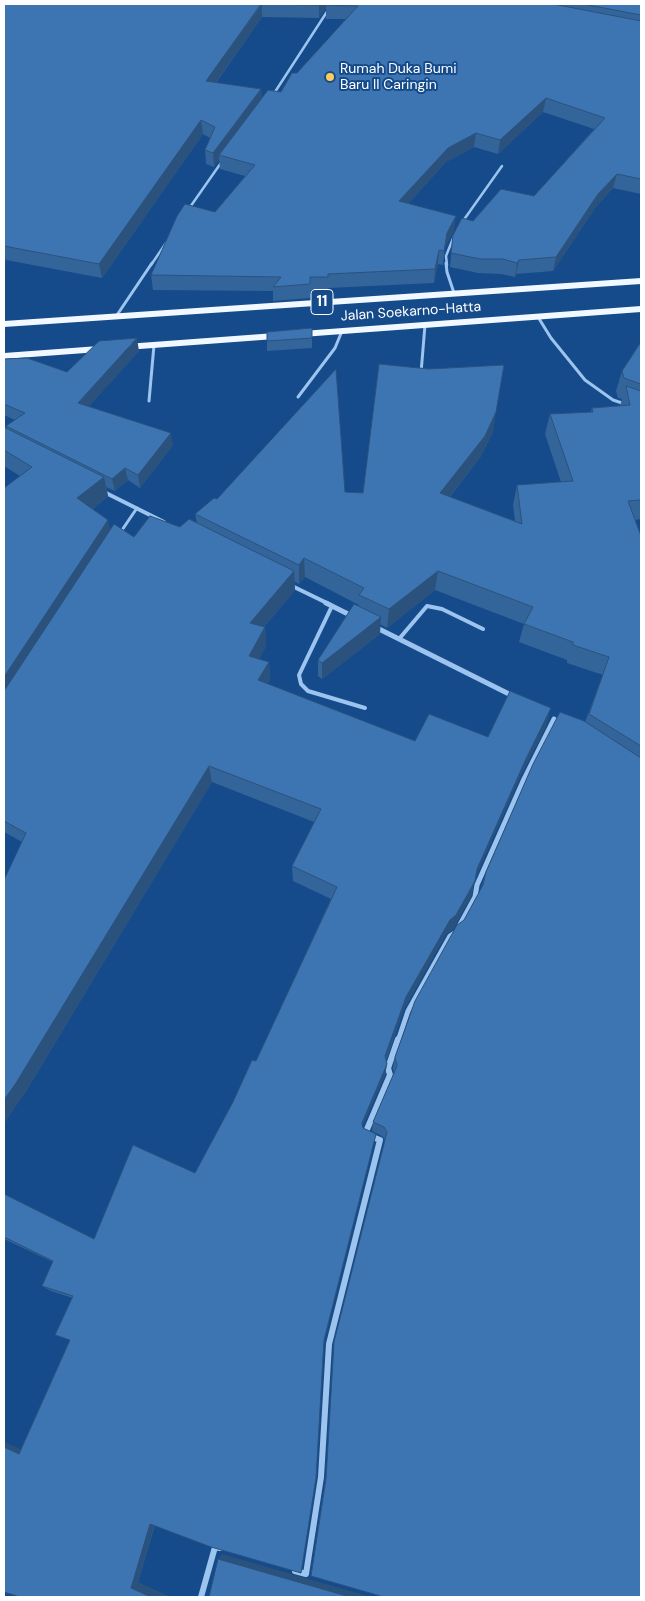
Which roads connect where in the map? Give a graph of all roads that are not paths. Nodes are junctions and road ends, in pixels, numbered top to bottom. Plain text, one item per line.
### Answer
1 (332, 4) edge
2 (271, 98) edge
3 (227, 155) edge
4 (502, 166) dead end
5 (184, 216) edge
6 (462, 223) edge
7 (455, 235) edge
8 (168, 240) edge
9 (641, 281) edge
10 (454, 293) junction
11 (641, 309) edge
12 (117, 315) junction
13 (538, 317) junction
14 (4, 324) edge
15 (425, 325) junction
16 (342, 331) junction
17 (154, 345) junction
18 (4, 356) edge
19 (421, 379) edge
20 (298, 397) dead end
21 (149, 401) dead end
22 (632, 406) edge
23 (95, 487) edge
24 (138, 508) junction
25 (173, 526) edge
26 (119, 536) edge
27 (288, 584) edge
28 (332, 606) junction
29 (357, 618) edge
30 (365, 623) edge
31 (484, 629) dead end
32 (399, 639) junction
33 (516, 698) edge
34 (365, 708) dead end
35 (547, 715) edge
36 (554, 720) junction
37 (562, 724) edge
38 (224, 1550) edge
39 (288, 1569) edge
40 (306, 1574) junction
41 (315, 1577) edge
42 (201, 1597) edge

1 - 2 lane
3 - 5 lane
4 - 6 lane
7 - 10 lane
8 - 12 lane
9 - 10 highway, Jalan Soekarno-Hatta / 11
10 - 12 highway, Jalan Soekarno-Hatta / 11
11 - 13 highway, Jalan Soekarno-Hatta / 11
12 - 14 highway, Jalan Soekarno-Hatta / 11
13 - 15 highway, Jalan Soekarno-Hatta / 11
13 - 22 lane
15 - 16 highway, Jalan Soekarno-Hatta / 11
15 - 19 lane
16 - 17 highway, Jalan Soekarno-Hatta / 11
16 - 20 lane
17 - 18 highway, Jalan Soekarno-Hatta / 11
17 - 21 lane
23 - 24 street
24 - 25 street
24 - 26 lane
27 - 28 street
28 - 29 street
28 - 34 lane
30 - 32 street
31 - 32 lane
32 - 33 street
35 - 36 street
36 - 37 street
36 - 40 street
38 - 42 street
39 - 40 street
40 - 41 street

